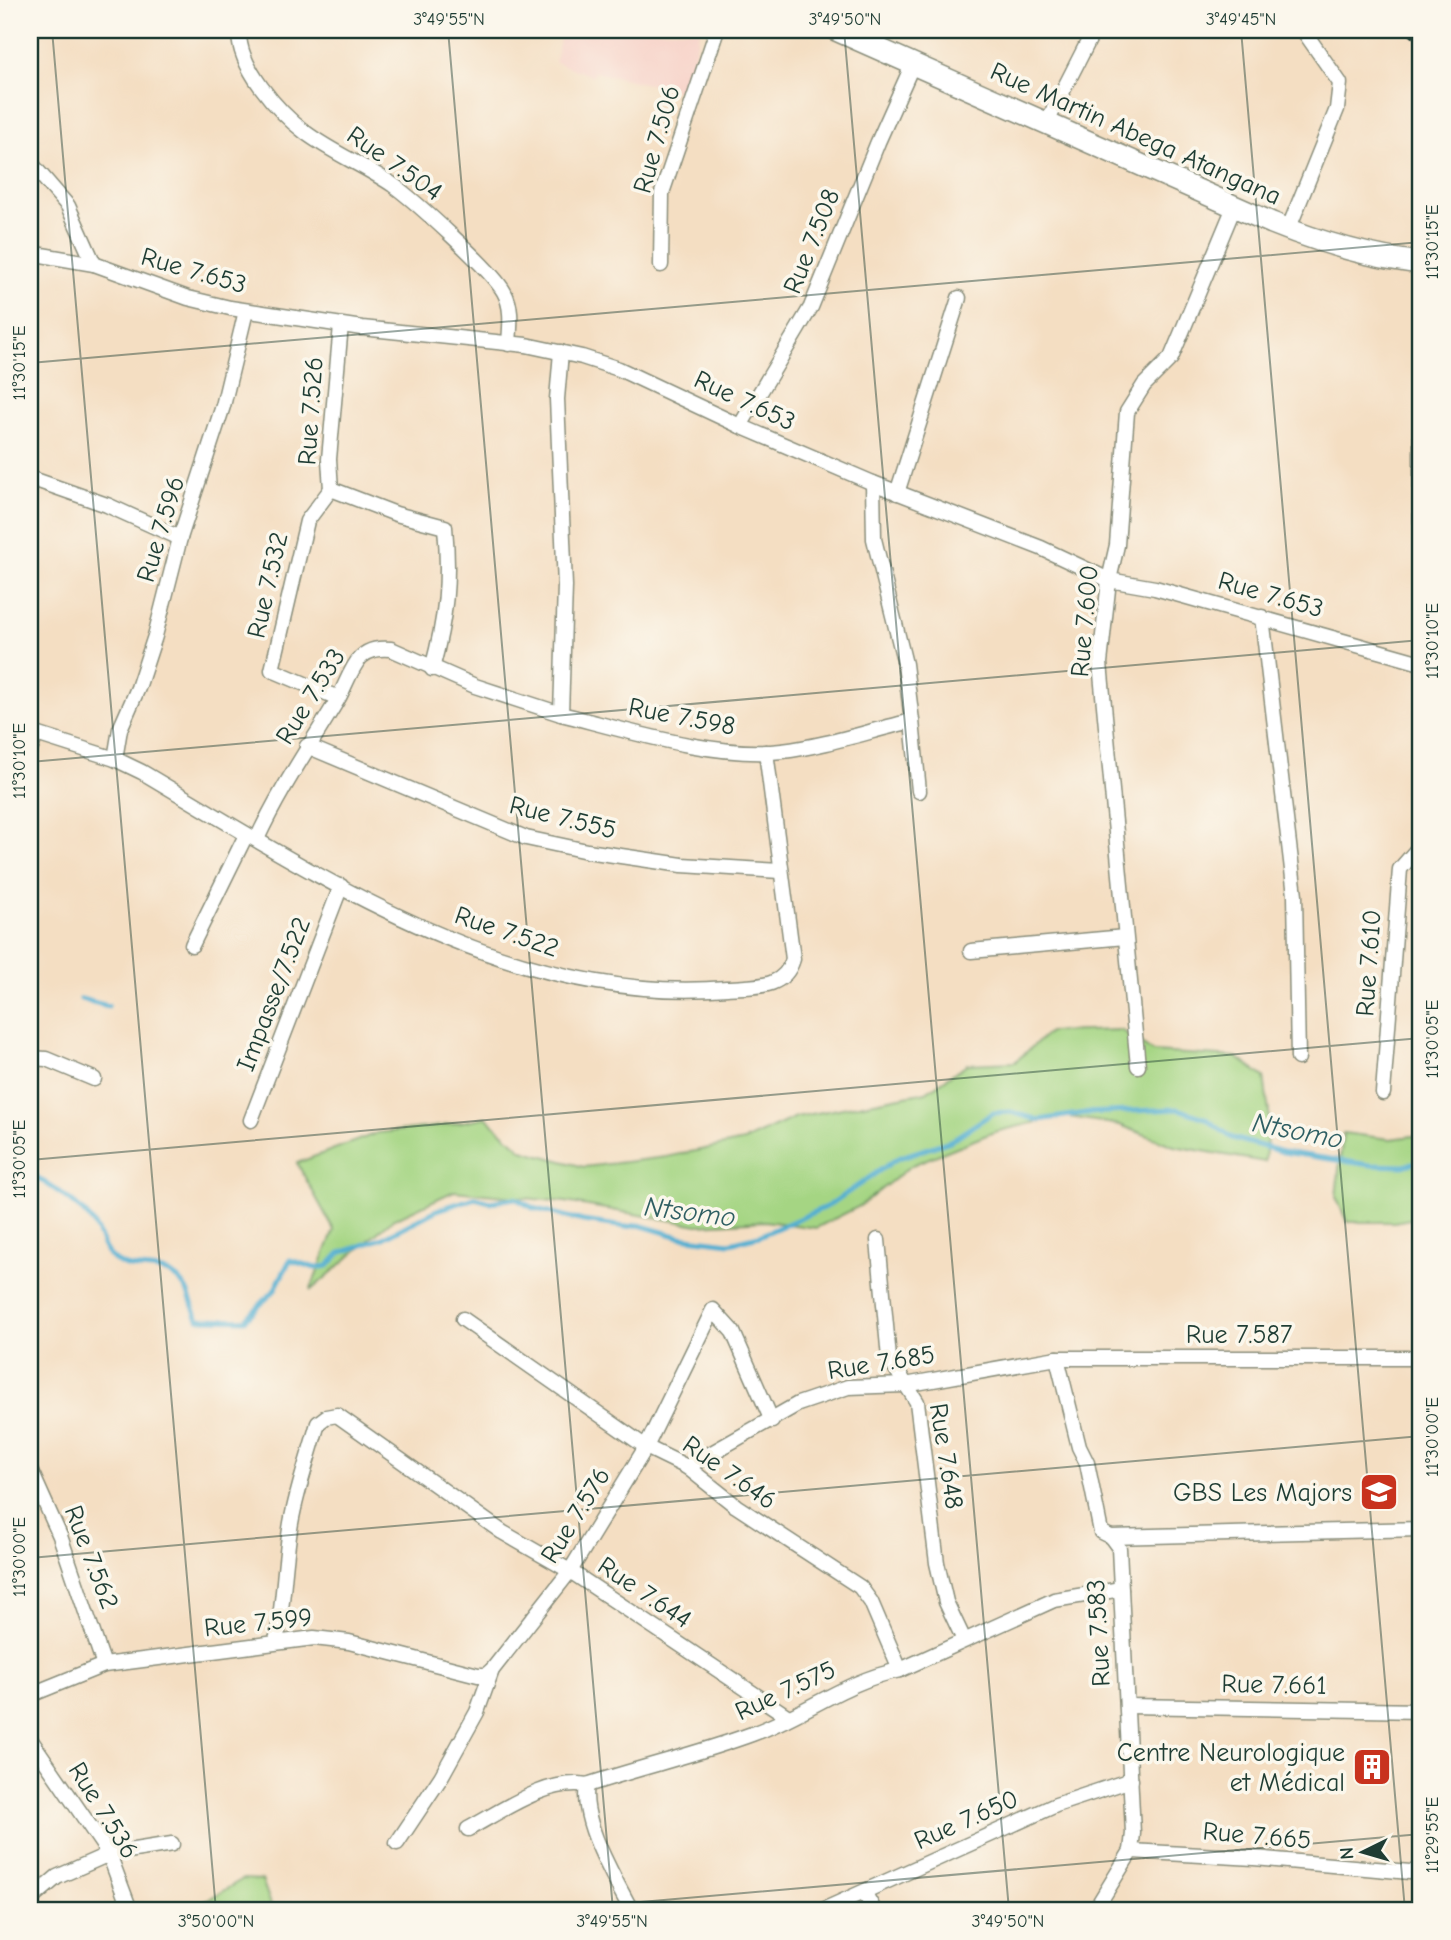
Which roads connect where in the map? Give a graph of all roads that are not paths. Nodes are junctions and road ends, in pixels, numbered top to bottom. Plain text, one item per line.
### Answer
1 (239, 30) edge
2 (717, 30) edge
3 (836, 30) edge
4 (1094, 30) edge
5 (1303, 30) edge
6 (912, 66) junction
7 (1047, 122) junction
8 (30, 162) edge
9 (1234, 207) junction
10 (1288, 230) junction
11 (30, 253) edge
12 (1421, 263) edge
13 (94, 264) junction
14 (661, 265) dead end
15 (959, 298) dead end
16 (246, 311) junction
17 (341, 325) junction
18 (509, 344) junction
19 (561, 352) junction
20 (1421, 403) edge
21 (740, 426) junction
22 (30, 478) edge
23 (873, 483) junction
24 (331, 489) junction
25 (897, 493) junction
26 (1421, 522) edge
27 (180, 538) junction
28 (1109, 580) junction
29 (1262, 617) junction
30 (1421, 663) edge
31 (432, 669) junction
32 (338, 698) junction
33 (561, 714) junction
34 (912, 721) junction
35 (33, 733) edge
36 (307, 746) junction
37 (30, 751) edge
38 (766, 752) junction
39 (115, 760) junction
40 (919, 791) dead end
41 (252, 837) junction
42 (1421, 845) edge
43 (780, 871) junction
44 (341, 886) junction
45 (1125, 937) junction
46 (192, 945) dead end
47 (971, 951) dead end
48 (30, 1058) edge
49 (1298, 1058) dead end
50 (1138, 1066) dead end
51 (94, 1079) dead end
52 (1383, 1093) dead end
53 (251, 1120) dead end
54 (878, 1240) dead end
55 (463, 1319) dead end
56 (1057, 1358) junction
57 (1421, 1359) edge
58 (905, 1384) junction
59 (772, 1421) junction
60 (646, 1447) junction
61 (687, 1467) junction
62 (30, 1469) edge
63 (1421, 1530) edge
64 (1111, 1537) junction
65 (570, 1572) junction
66 (1121, 1589) junction
67 (964, 1640) junction
68 (276, 1642) junction
69 (104, 1665) junction
70 (492, 1670) junction
71 (900, 1670) junction
72 (30, 1695) edge
73 (1127, 1706) junction
74 (1421, 1711) edge
75 (787, 1716) junction
76 (30, 1739) edge
77 (1131, 1780) junction
78 (587, 1785) junction
79 (468, 1829) dead end
80 (397, 1843) dead end
81 (172, 1844) dead end
82 (1130, 1851) junction
83 (109, 1854) junction
84 (1421, 1873) edge
85 (864, 1892) junction
86 (30, 1900) edge
87 (130, 1910) edge
88 (631, 1910) edge
89 (823, 1910) edge
90 (874, 1910) edge
91 (1095, 1910) edge

1 - 18 street, Rue 7.504
2 - 14 street, Rue 7.506
3 - 6 main road, Rue Martin Abega Atangana
4 - 7 street
5 - 10 street
6 - 7 main road, Rue Martin Abega Atangana
6 - 21 street, Rue 7.508
7 - 9 main road, Rue Martin Abega Atangana
8 - 13 street
9 - 10 main road, Rue Martin Abega Atangana
9 - 28 street, Rue 7.600
10 - 12 main road, Rue Martin Abega Atangana
11 - 13 street, Rue 7.653
13 - 16 street, Rue 7.653
15 - 25 street
16 - 17 street, Rue 7.653
16 - 27 street, Rue 7.596
17 - 18 street, Rue 7.653
17 - 24 street, Rue 7.526
18 - 19 street, Rue 7.653
19 - 21 street, Rue 7.653
19 - 33 street
20 - 26 street
21 - 23 street, Rue 7.653
22 - 27 street
23 - 25 street, Rue 7.653
23 - 34 street
24 - 31 street, Rue 7.526
24 - 32 street, Rue 7.532
25 - 28 street, Rue 7.653
27 - 39 street, Rue 7.596
28 - 29 street, Rue 7.653
28 - 45 street, Rue 7.600
29 - 30 street, Rue 7.653
29 - 49 street
31 - 32 street, Rue 7.533
31 - 33 street, Rue 7.533
32 - 36 street, Rue 7.533
33 - 38 street, Rue 7.598
34 - 38 street, Rue 7.598
34 - 40 street
35 - 37 street
35 - 39 street, Rue 7.522
36 - 41 street, Rue 7.533
36 - 43 street, Rue 7.555
38 - 43 street, Rue 7.522
39 - 41 street, Rue 7.522
41 - 44 street, Rue 7.522
41 - 46 street, Rue 7.533
42 - 52 street, Rue 7.610
43 - 44 street, Rue 7.522
44 - 53 street, Impasse/7.522
45 - 47 street
45 - 50 street, Rue 7.600
48 - 51 street
54 - 58 street, Rue 7.648
55 - 60 street, Rue 7.646
56 - 57 street, Rue 7.587
56 - 58 street, Rue 7.685
56 - 64 street, Rue 7.583
58 - 59 street, Rue 7.685
58 - 67 street, Rue 7.648
59 - 60 street, Rue 7.576
59 - 61 street, Rue 7.685
60 - 61 street, Rue 7.646
60 - 65 street, Rue 7.576
61 - 71 street, Rue 7.646
62 - 69 street, Rue 7.562
63 - 64 street
64 - 66 street, Rue 7.583
65 - 68 street, Rue 7.644
65 - 70 street, Rue 7.576
65 - 75 street, Rue 7.644
66 - 67 street, Rue 7.575
66 - 73 street, Rue 7.583
67 - 71 street, Rue 7.575
68 - 69 street, Rue 7.599
68 - 70 street, Rue 7.599
69 - 72 street, Rue 7.599
70 - 80 street, Rue 7.576
71 - 75 street, Rue 7.575
73 - 74 street, Rue 7.661
73 - 77 street, Rue 7.583
75 - 78 street, Rue 7.575
76 - 83 street, Rue 7.536
77 - 82 street, Rue 7.583
77 - 85 street, Rue 7.650
78 - 79 street, Rue 7.575
78 - 88 street
81 - 83 street
82 - 84 street, Rue 7.665
82 - 91 street, Rue 7.583
83 - 86 street
83 - 87 street, Rue 7.536
85 - 89 street, Rue 7.650
85 - 90 street

